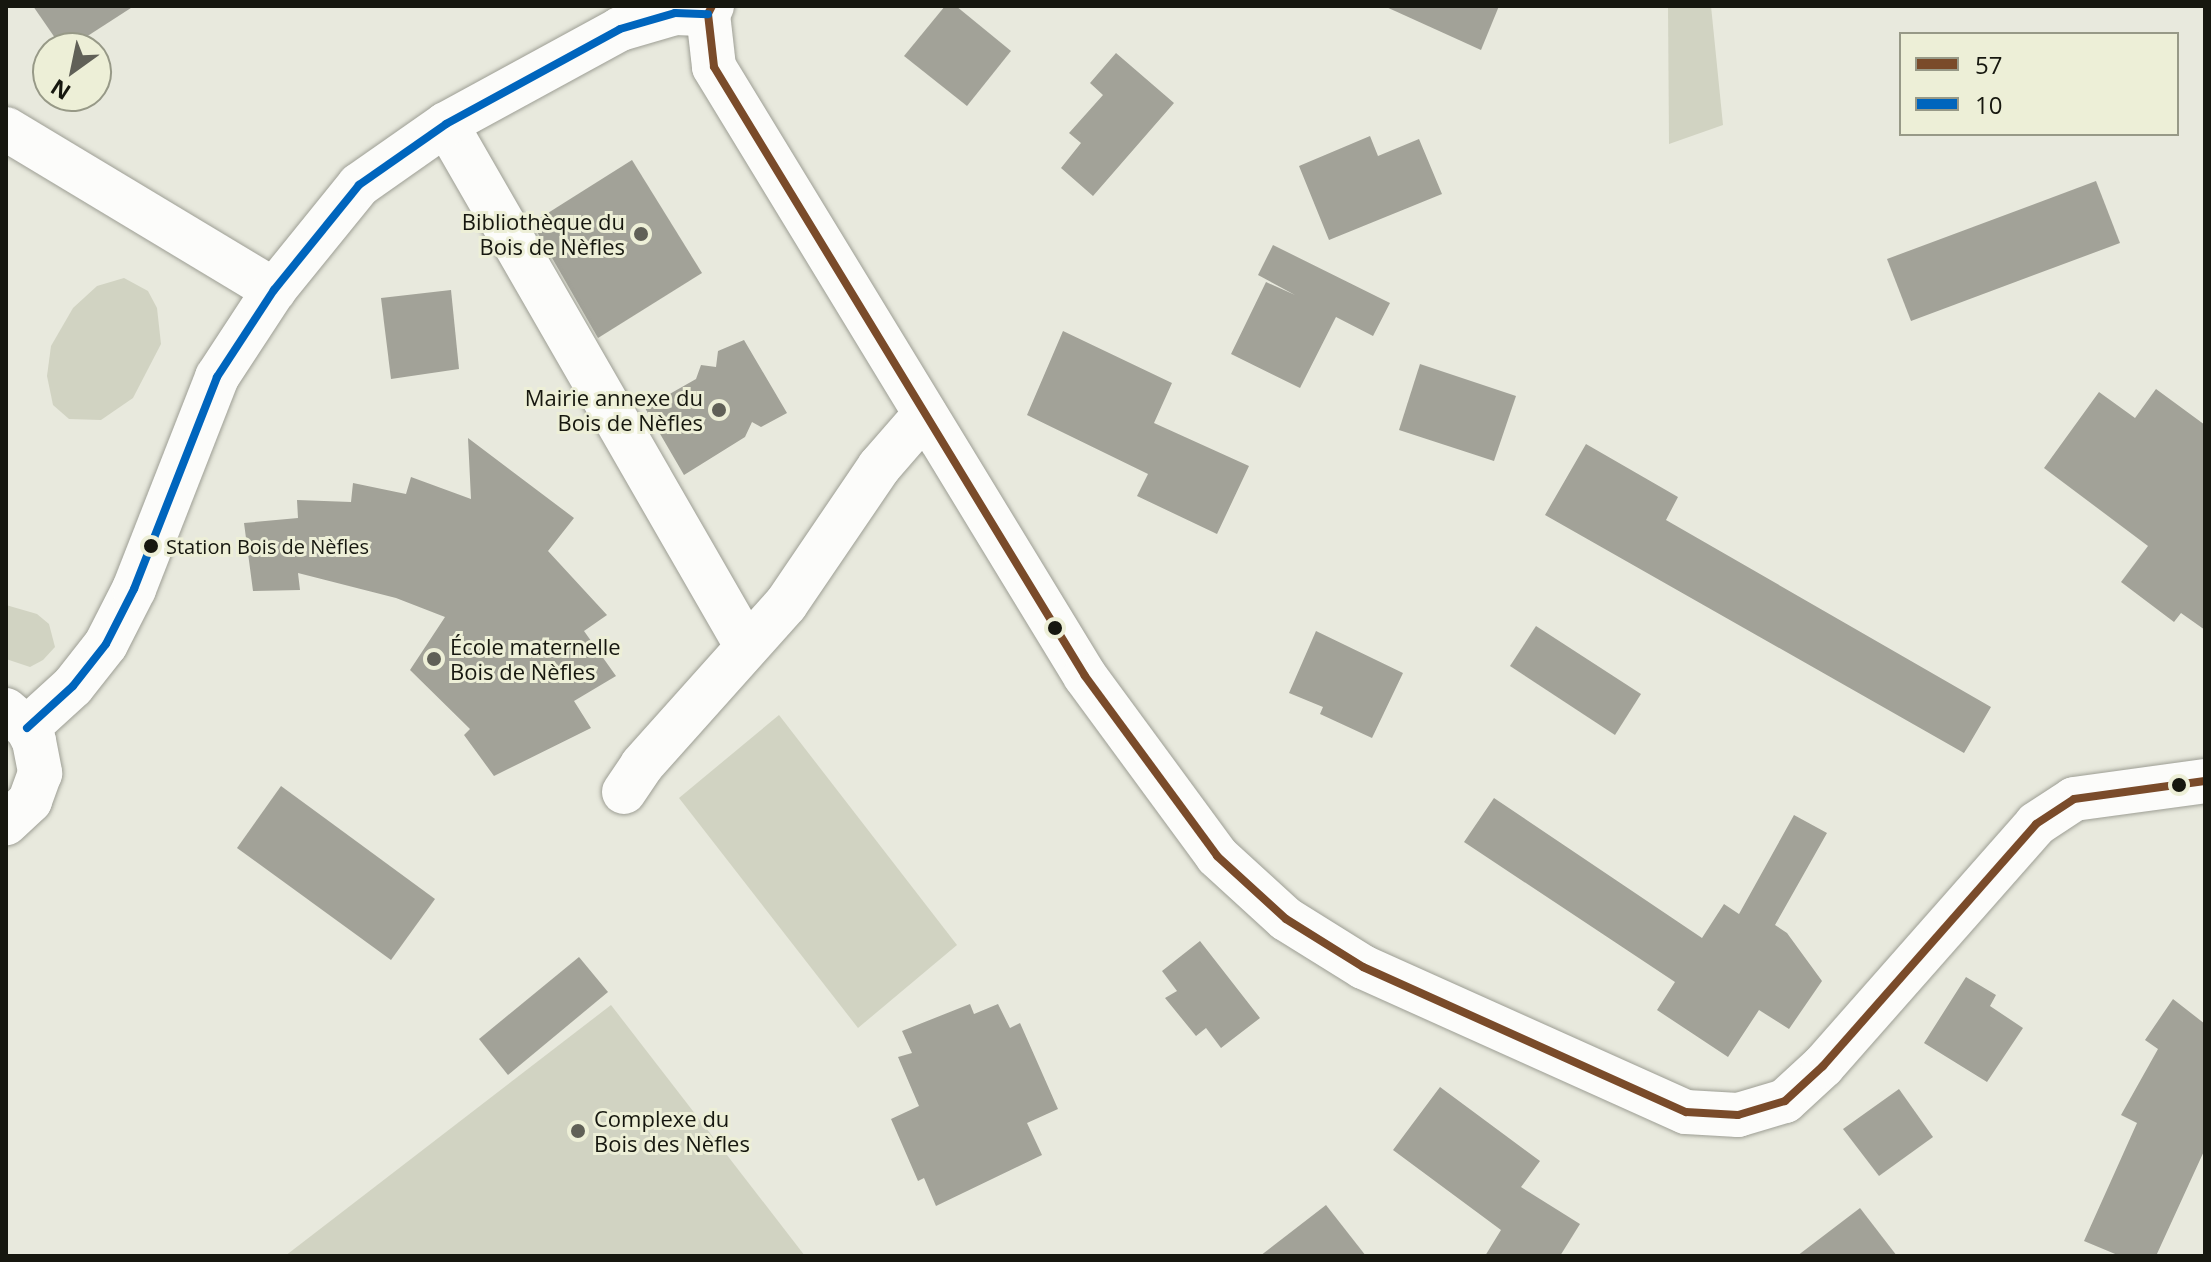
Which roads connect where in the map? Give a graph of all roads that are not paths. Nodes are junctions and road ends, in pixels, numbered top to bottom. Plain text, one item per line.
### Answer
1 (710, 10) edge
2 (446, 124) junction
3 (6, 129) edge
4 (274, 290) junction
5 (925, 414) junction
6 (747, 647) junction
7 (16, 719) edge
8 (2205, 781) edge
9 (624, 792) dead end
10 (6, 823) edge

1 - 2 street
1 - 5 street
2 - 4 street
2 - 6 street
3 - 4 street
4 - 7 street
5 - 6 street
5 - 8 street
6 - 9 street
7 - 10 street

